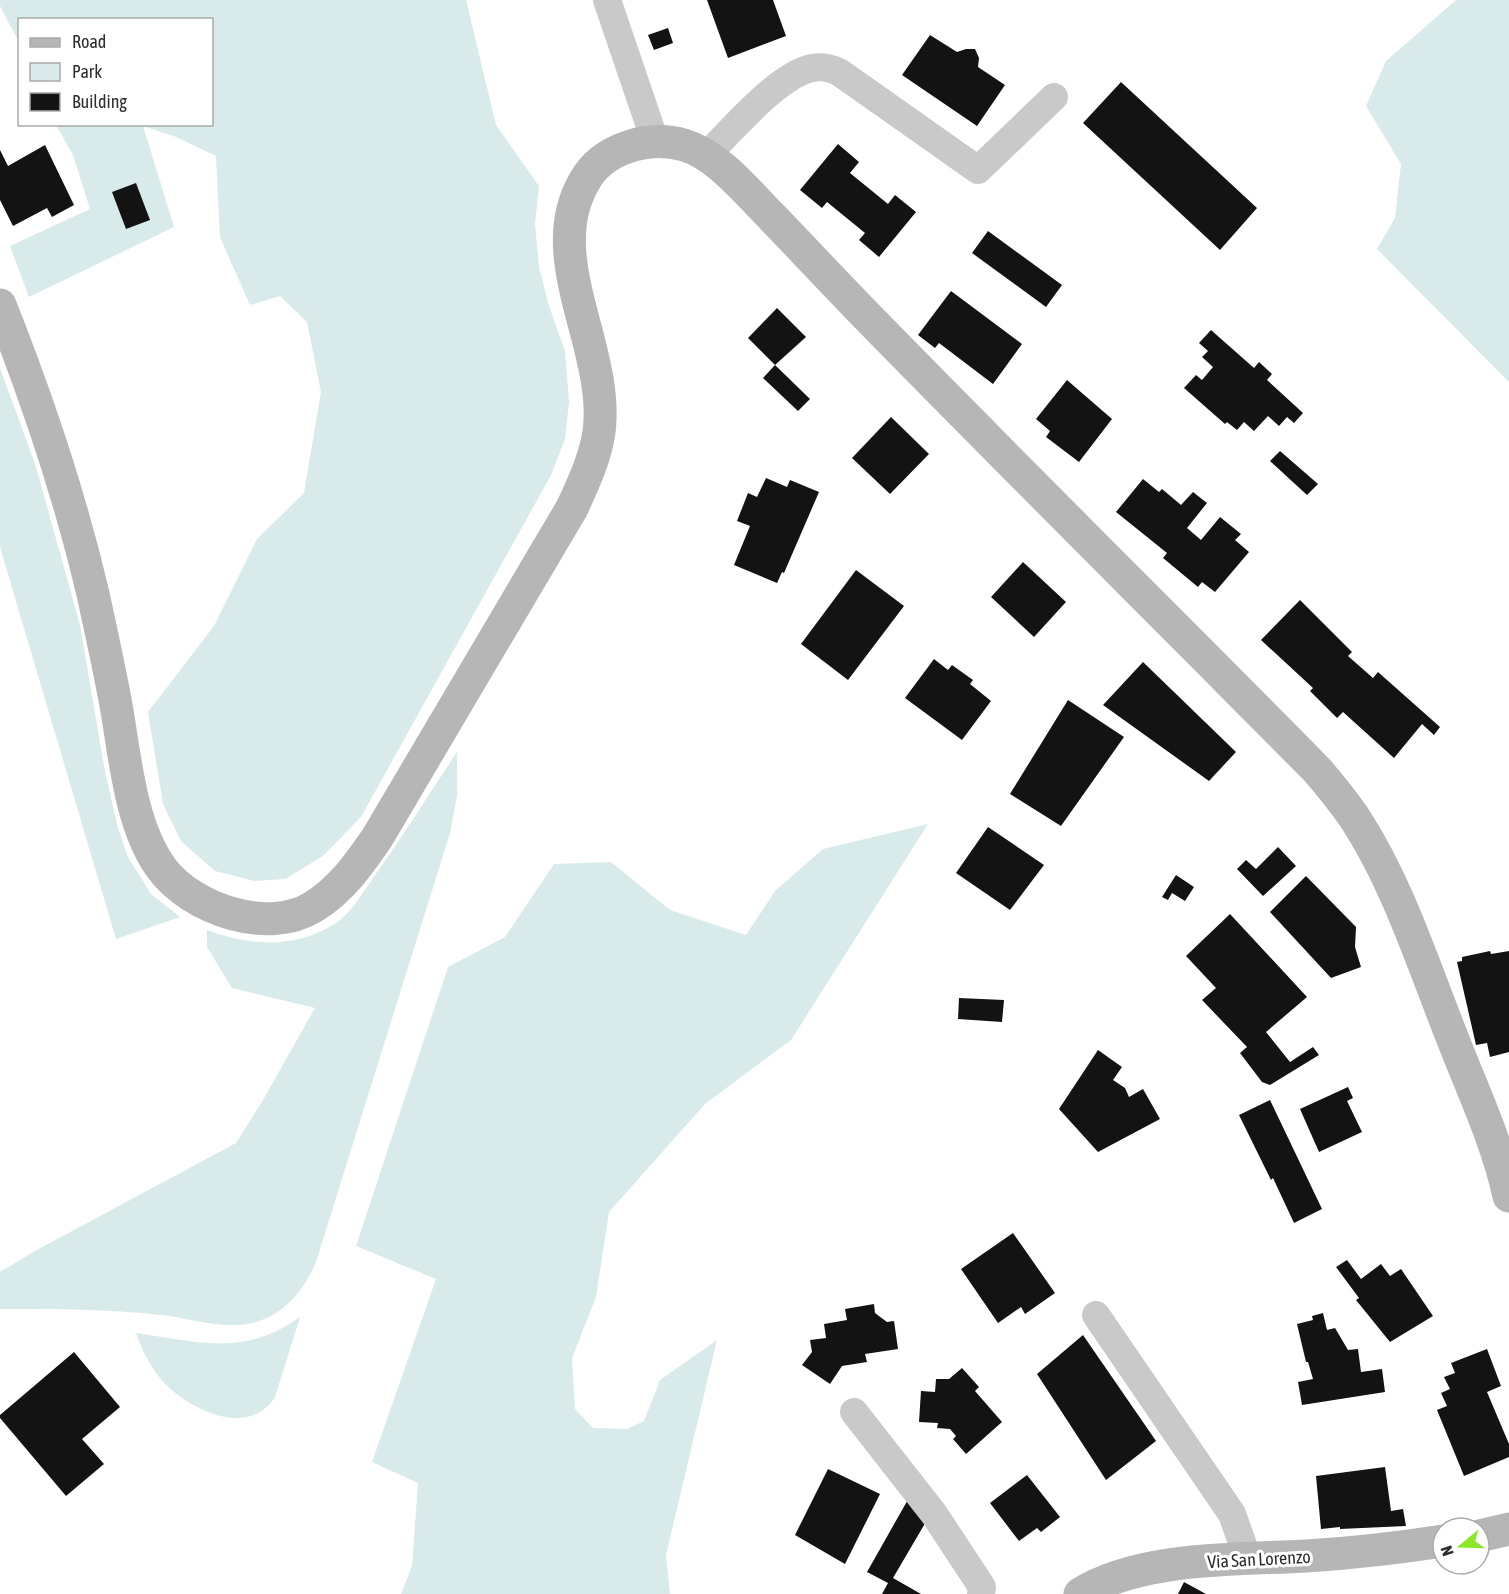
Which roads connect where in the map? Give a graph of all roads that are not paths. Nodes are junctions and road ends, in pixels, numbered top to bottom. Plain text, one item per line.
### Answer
1 (607, 0) edge
2 (1054, 97) dead end
3 (655, 141) junction
4 (706, 156) junction
5 (0, 305) edge
6 (1499, 1141) edge
7 (1509, 1196) edge
8 (1096, 1315) dead end
9 (854, 1412) dead end
10 (1509, 1529) edge
11 (1491, 1533) edge
12 (1431, 1543) edge
13 (1248, 1560) junction
14 (981, 1594) edge
15 (1080, 1594) edge

1 - 3 street
2 - 4 street
3 - 4 main road
3 - 5 main road
4 - 6 main road
6 - 7 main road
8 - 13 street
9 - 14 street
10 - 11 main road
12 - 13 main road, Via San Lorenzo
13 - 15 main road, Via San Lorenzo

